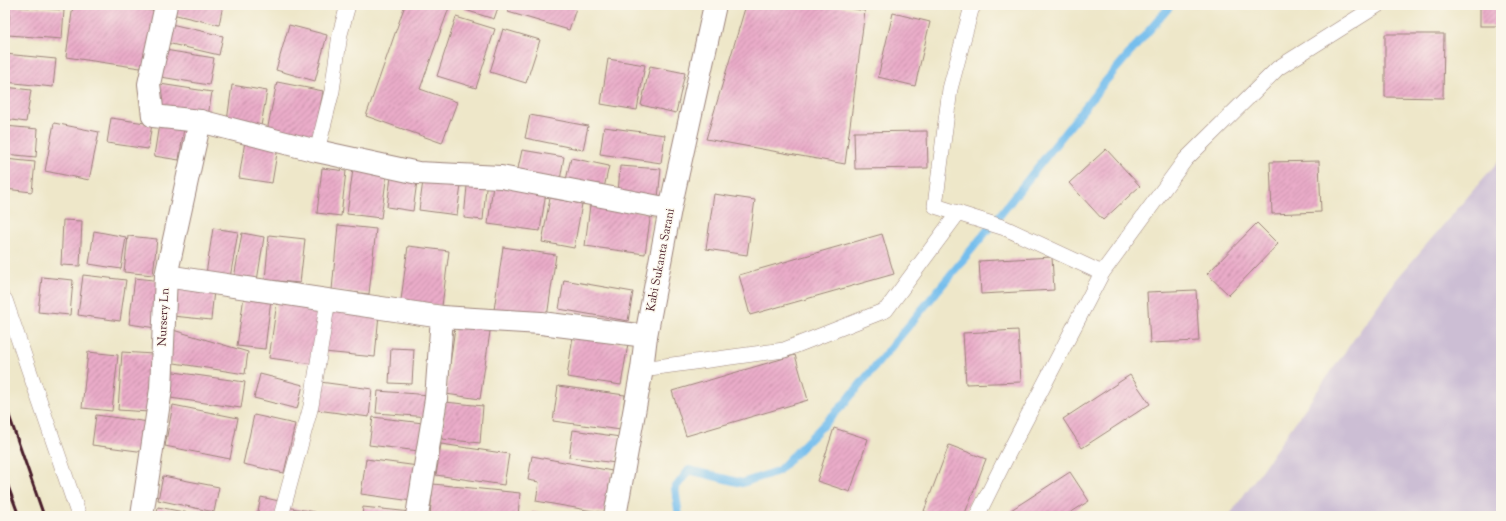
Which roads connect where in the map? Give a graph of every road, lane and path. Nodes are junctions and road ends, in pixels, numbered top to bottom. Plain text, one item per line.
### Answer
1 (166, 5) edge
2 (348, 5) edge
3 (715, 5) edge
4 (974, 5) edge
5 (1378, 5) edge
6 (200, 121) junction
7 (317, 150) junction
8 (670, 209) junction
9 (958, 213) junction
10 (1102, 273) junction
11 (166, 276) junction
12 (5, 300) edge
13 (328, 300) junction
14 (442, 317) junction
15 (646, 336) junction
16 (642, 369) junction
17 (79, 516) edge
18 (142, 516) edge
19 (281, 516) edge
20 (417, 516) edge
21 (615, 516) edge
22 (977, 516) edge

1 - 6 street
2 - 7 lane
3 - 8 street, Kabi Sukanta Sarani
4 - 9 lane
5 - 10 lane
6 - 7 street
6 - 11 street, Nursery Ln
7 - 8 street
8 - 15 street, Kabi Sukanta Sarani
9 - 10 lane
9 - 16 lane
10 - 22 lane
11 - 13 street
11 - 18 street, Nursery Ln
12 - 17 lane
13 - 14 street
13 - 19 lane
14 - 15 street
14 - 20 street
15 - 16 street, Kabi Sukanta Sarani
16 - 21 street, Kabi Sukanta Sarani

